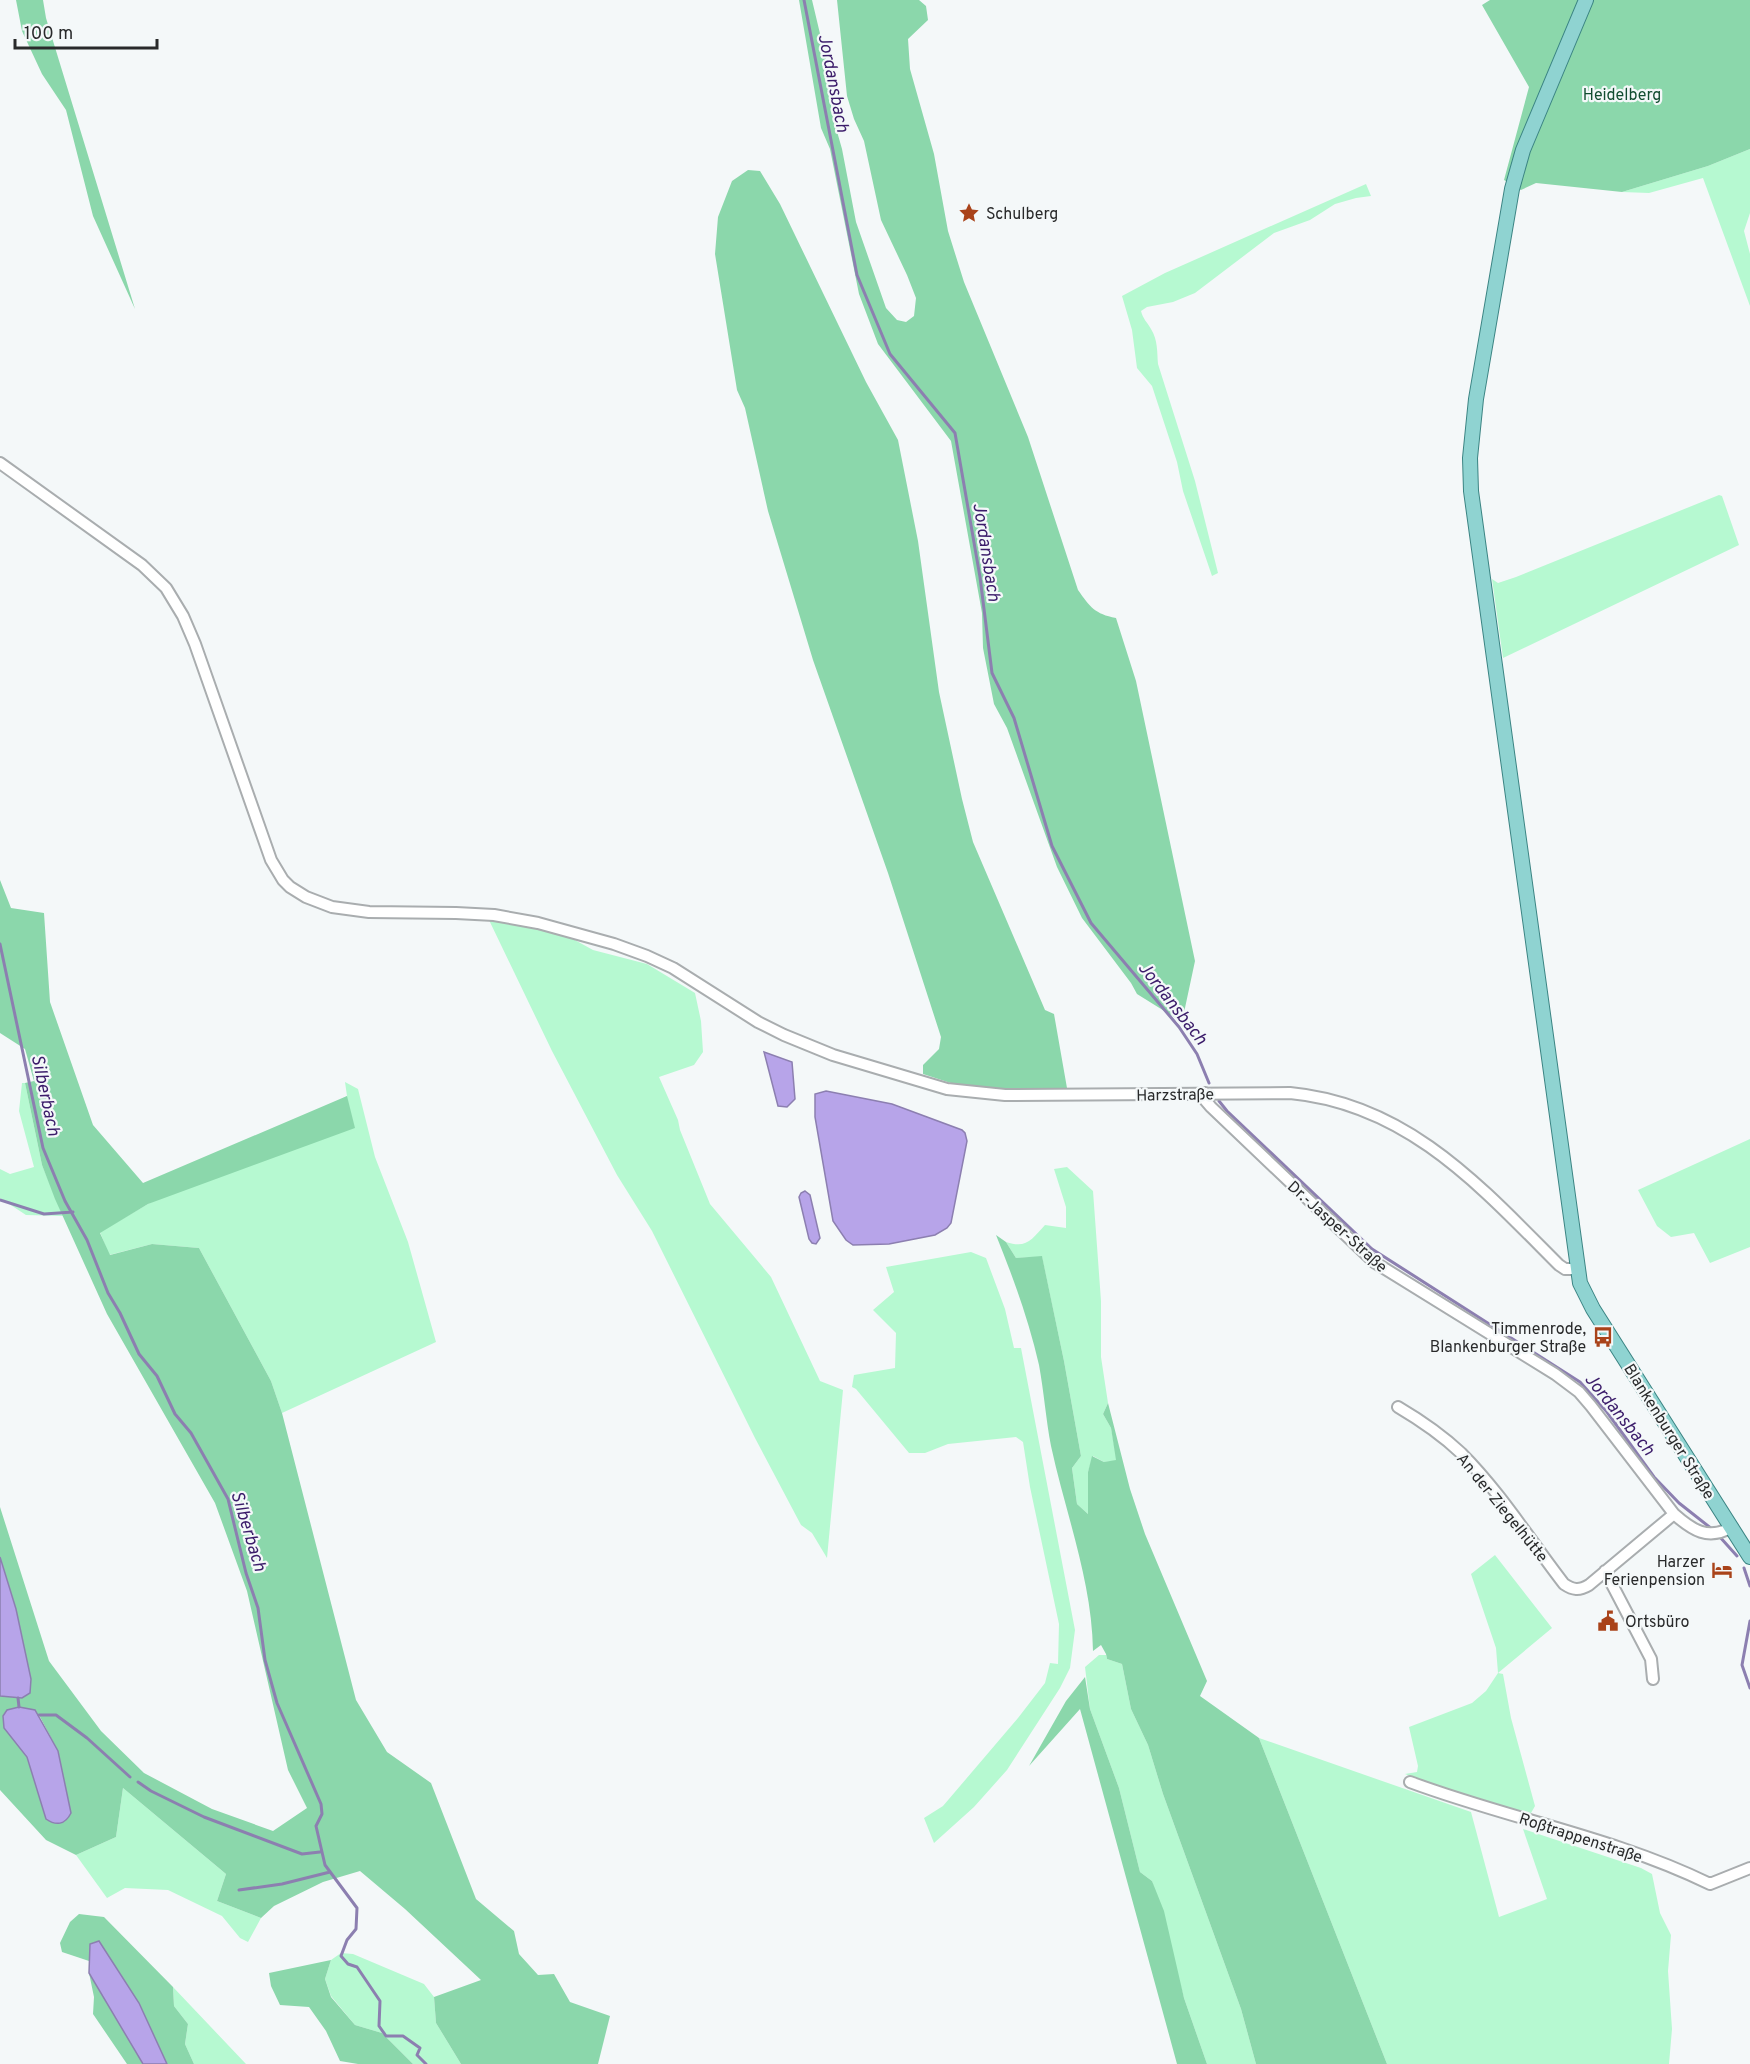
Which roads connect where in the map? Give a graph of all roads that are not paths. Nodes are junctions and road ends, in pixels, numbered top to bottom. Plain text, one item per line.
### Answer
1 (1586, 0) edge
2 (0, 463) edge
3 (1205, 1093) junction
4 (1578, 1269) junction
5 (1398, 1407) dead end
6 (1674, 1514) junction
7 (1728, 1529) junction
8 (1750, 1557) edge
9 (1605, 1571) junction
10 (1653, 1678) dead end
11 (1410, 1782) dead end
12 (1750, 1868) edge

1 - 4 main road, Blankenburger Straße
2 - 3 street, Harzstraße
3 - 4 street, Harzstraße
3 - 6 street, Dr.-Jasper-Straße
4 - 7 main road, Blankenburger Straße
5 - 9 street, An der Ziegelhütte
6 - 7 street, Dr.-Jasper-Straße
6 - 9 street, An der Ziegelhütte
7 - 8 main road, Blankenburger Straße
9 - 10 street
11 - 12 street, Roßtrappenstraße

